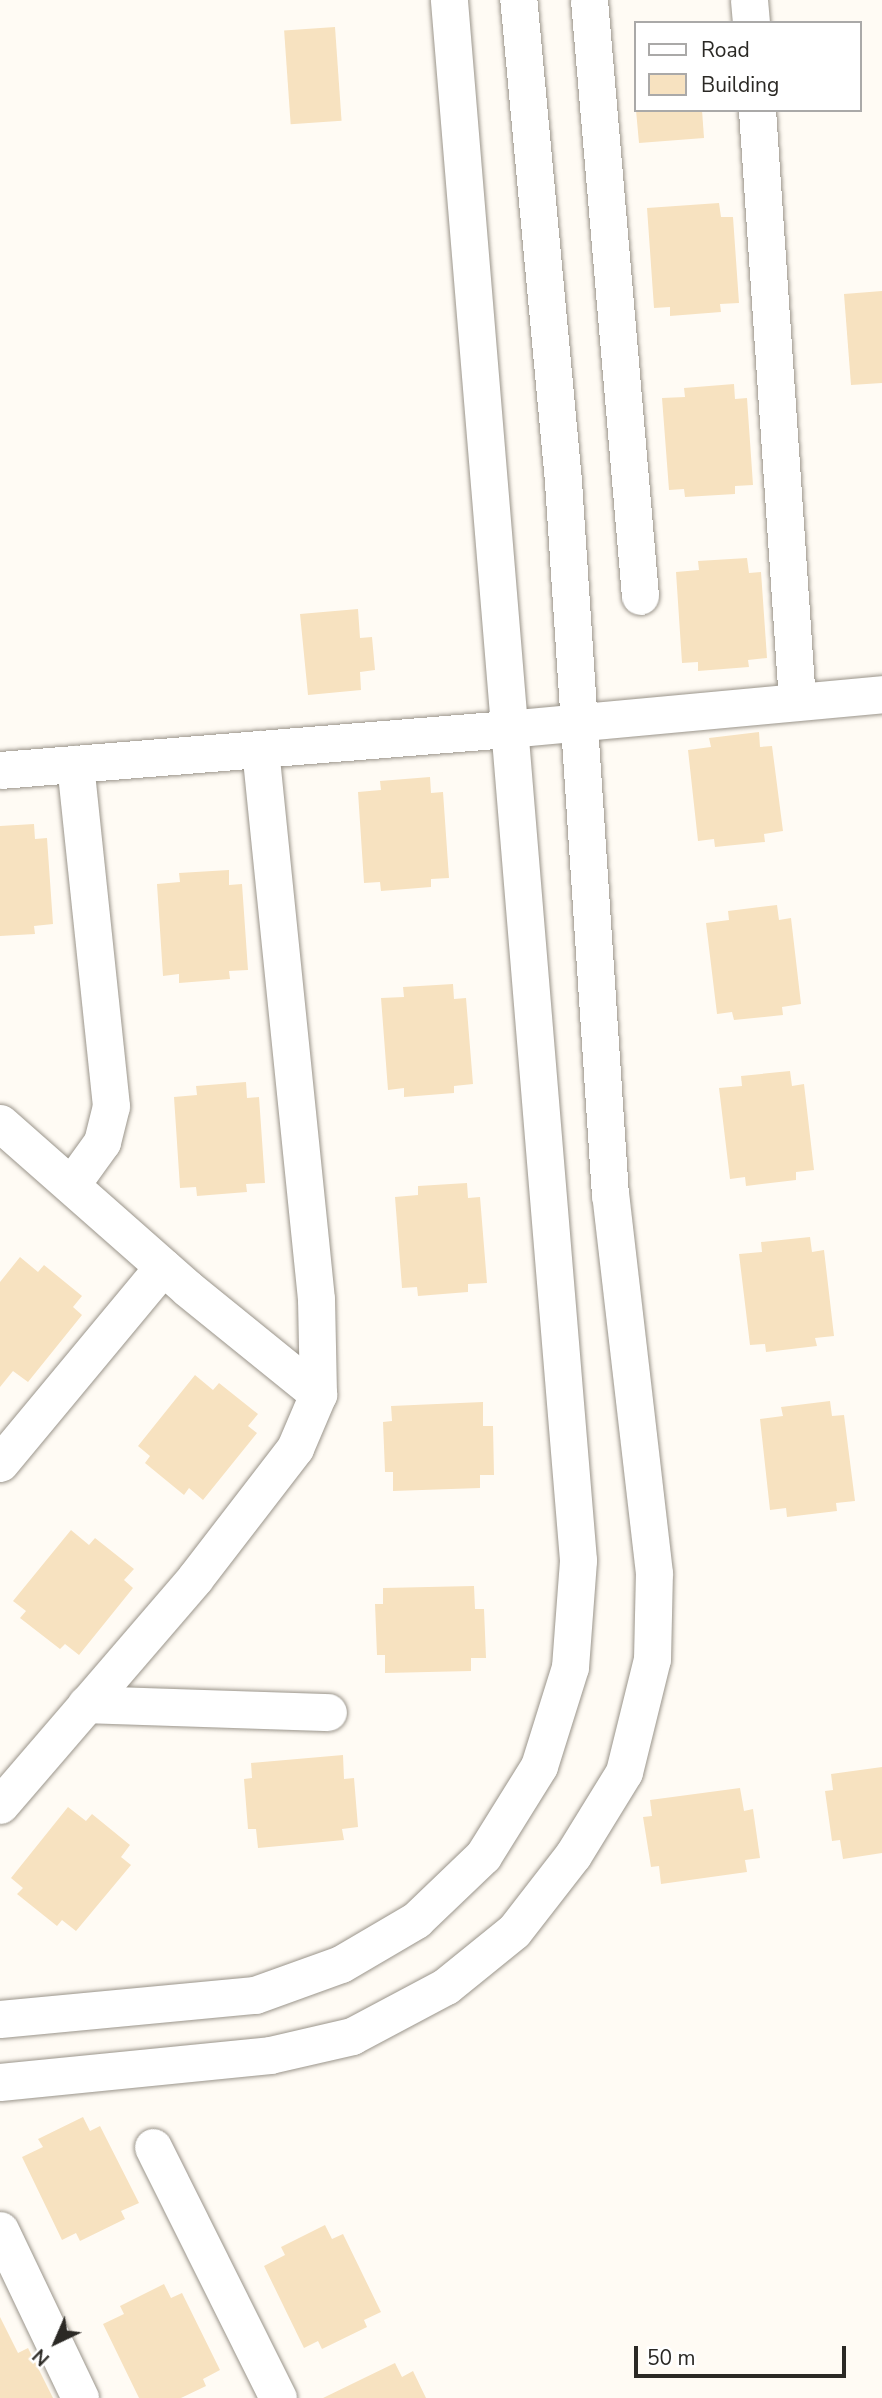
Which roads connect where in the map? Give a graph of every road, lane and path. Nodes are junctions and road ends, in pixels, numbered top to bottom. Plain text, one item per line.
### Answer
1 (449, 0) edge
2 (518, 0) edge
3 (589, 0) edge
4 (750, 0) edge
5 (751, 21) edge
6 (757, 112) edge
7 (640, 596) dead end
8 (882, 694) edge
9 (797, 702) junction
10 (579, 723) junction
11 (507, 729) junction
12 (260, 749) junction
13 (75, 764) junction
14 (0, 770) edge
15 (4, 1134) edge
16 (71, 1185) junction
17 (163, 1267) junction
18 (318, 1394) junction
19 (0, 1463) edge
20 (86, 1704) junction
21 (328, 1712) dead end
22 (0, 1805) edge
23 (0, 2019) edge
24 (0, 2081) edge
25 (153, 2147) dead end
26 (0, 2230) edge
27 (80, 2398) edge
28 (278, 2398) edge

1 - 11 street
2 - 10 street
3 - 7 street
4 - 5 street
6 - 9 street
8 - 9 street
9 - 10 street
10 - 11 street
10 - 24 street
11 - 12 street
11 - 23 street
12 - 13 street
12 - 18 street
13 - 14 street
13 - 16 street
15 - 16 street
16 - 17 street
17 - 18 street
17 - 19 street
18 - 20 street
20 - 21 street
20 - 22 street
25 - 28 street
26 - 27 street

